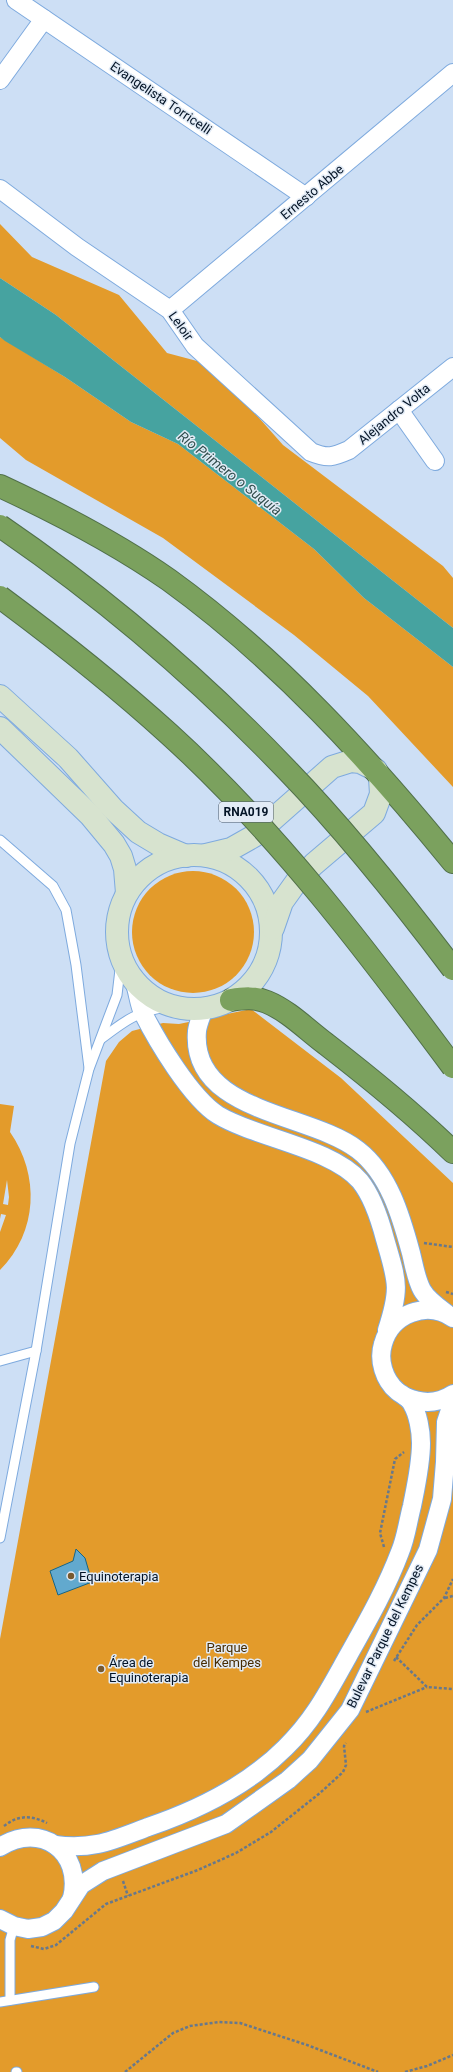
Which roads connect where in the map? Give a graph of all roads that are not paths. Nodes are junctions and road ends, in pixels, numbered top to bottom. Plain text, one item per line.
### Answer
1 (16, 0) edge
2 (44, 19) junction
3 (453, 73) edge
4 (0, 80) edge
5 (0, 189) edge
6 (306, 197) junction
7 (170, 310) junction
8 (453, 367) edge
9 (399, 410) junction
10 (333, 457) joint
11 (435, 461) dead end
12 (0, 486) edge
13 (0, 526) edge
14 (0, 597) edge
15 (0, 696) edge
16 (0, 728) edge
17 (376, 770) junction
18 (0, 840) edge
19 (193, 856) junction
20 (450, 859) edge
21 (127, 893) junction
22 (272, 933) junction
23 (121, 961) junction
24 (453, 969) edge
25 (135, 984) junction
26 (231, 1000) junction
27 (172, 1006) junction
28 (204, 1008) junction
29 (142, 1011) junction
30 (100, 1040) junction
31 (453, 1067) edge
32 (89, 1069) junction
33 (453, 1152) edge
34 (451, 1317) edge
35 (386, 1335) junction
36 (36, 1351) junction
37 (0, 1361) edge
38 (453, 1394) edge
39 (406, 1397) junction
40 (453, 1401) edge
41 (0, 1538) edge
42 (55, 1845) junction
43 (0, 1847) edge
44 (71, 1899) junction
45 (7, 1923) edge
46 (94, 1987) dead end
47 (10, 2000) junction
48 (0, 2002) edge

1 - 2 street, Evangelista Torricelli
2 - 4 street
2 - 6 street, Evangelista Torricelli
3 - 6 street, Ernesto Abbe
5 - 7 street, Leloir
6 - 7 street, Ernesto Abbe
7 - 10 street, Leloir
8 - 9 street, Alejandro Volta
9 - 10 street, Alejandro Volta
9 - 11 street
12 - 17 highway
13 - 24 highway, bridge
14 - 31 highway, RNA019, bridge
15 - 19 street
16 - 21 street
17 - 19 street
17 - 20 highway
17 - 22 street
18 - 32 lane
19 - 21 street
19 - 22 street
21 - 23 street
22 - 26 street
23 - 25 street
23 - 30 lane
25 - 27 street
25 - 29 street
26 - 28 street
26 - 33 highway
27 - 28 street
27 - 29 lane
28 - 34 street
29 - 30 lane
29 - 35 street
30 - 32 lane
32 - 36 lane
34 - 35 street
35 - 39 street
36 - 37 lane
36 - 41 lane
38 - 39 street
39 - 42 street, Bulevar Parque del Kempes
40 - 44 street, Bulevar Parque del Kempes
42 - 43 street, Bulevar Parque del Kempes
42 - 44 street, Bulevar Parque del Kempes
44 - 45 street, Bulevar Parque del Kempes
45 - 47 lane
46 - 47 lane
47 - 48 lane

